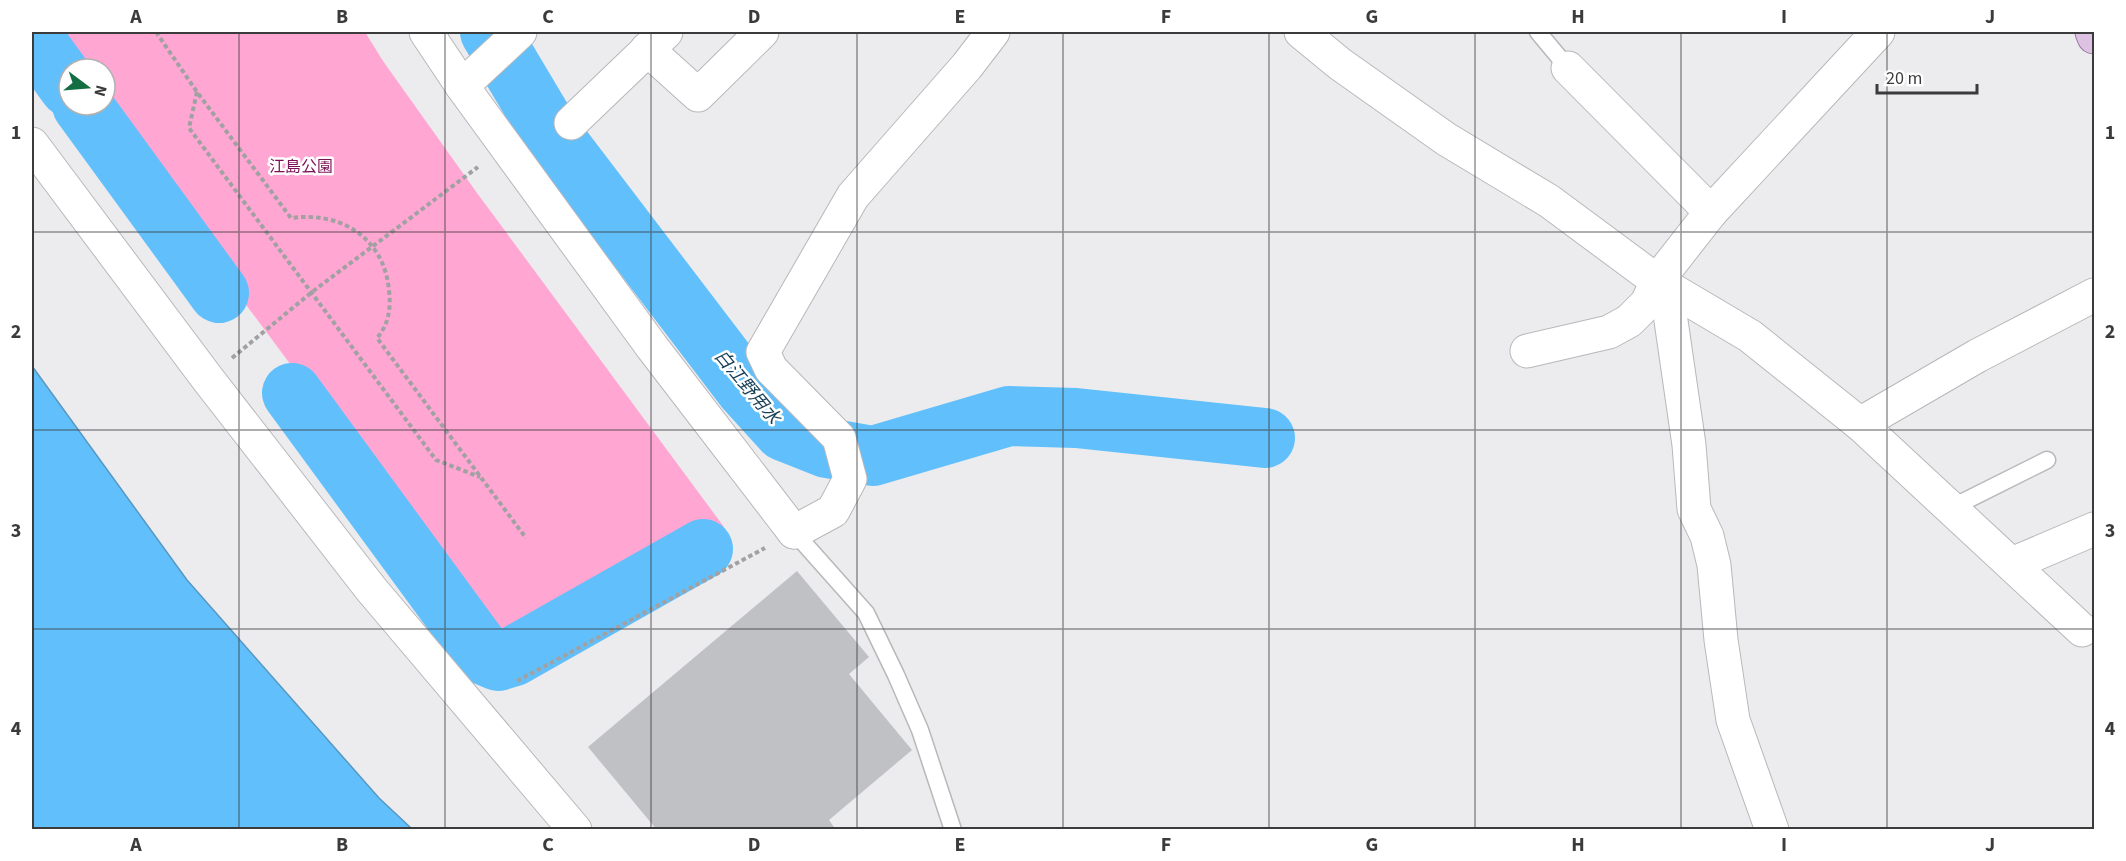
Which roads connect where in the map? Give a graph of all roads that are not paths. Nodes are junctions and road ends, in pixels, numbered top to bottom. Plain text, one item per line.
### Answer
1 (426, 32) edge
2 (762, 32) edge
3 (993, 32) edge
4 (1301, 32) edge
5 (1538, 32) edge
6 (1878, 32) edge
7 (2092, 32) edge
8 (518, 34) edge
9 (2094, 37) edge
10 (656, 40) edge
11 (1568, 68) joint
12 (462, 86) junction
13 (571, 123) dead end
14 (32, 144) edge
15 (1711, 212) junction
16 (1658, 281) junction
17 (2094, 295) edge
18 (1527, 351) dead end
19 (1860, 424) junction
20 (2047, 460) dead end
21 (1951, 508) junction
22 (2094, 529) edge
23 (794, 532) junction
24 (2012, 564) junction
25 (2082, 630) dead end
26 (575, 830) edge
27 (953, 830) edge
28 (1772, 830) edge

1 - 12 street
2 - 10 street
3 - 23 street
4 - 16 street
5 - 11 lane
6 - 15 street
7 - 9 main road
8 - 12 street
10 - 13 street
11 - 15 street
12 - 23 street
14 - 26 street
15 - 16 street
16 - 18 street
16 - 19 street
16 - 28 street
17 - 19 street
19 - 21 street
20 - 21 lane
21 - 24 street
22 - 24 street
23 - 27 lane
24 - 25 street

